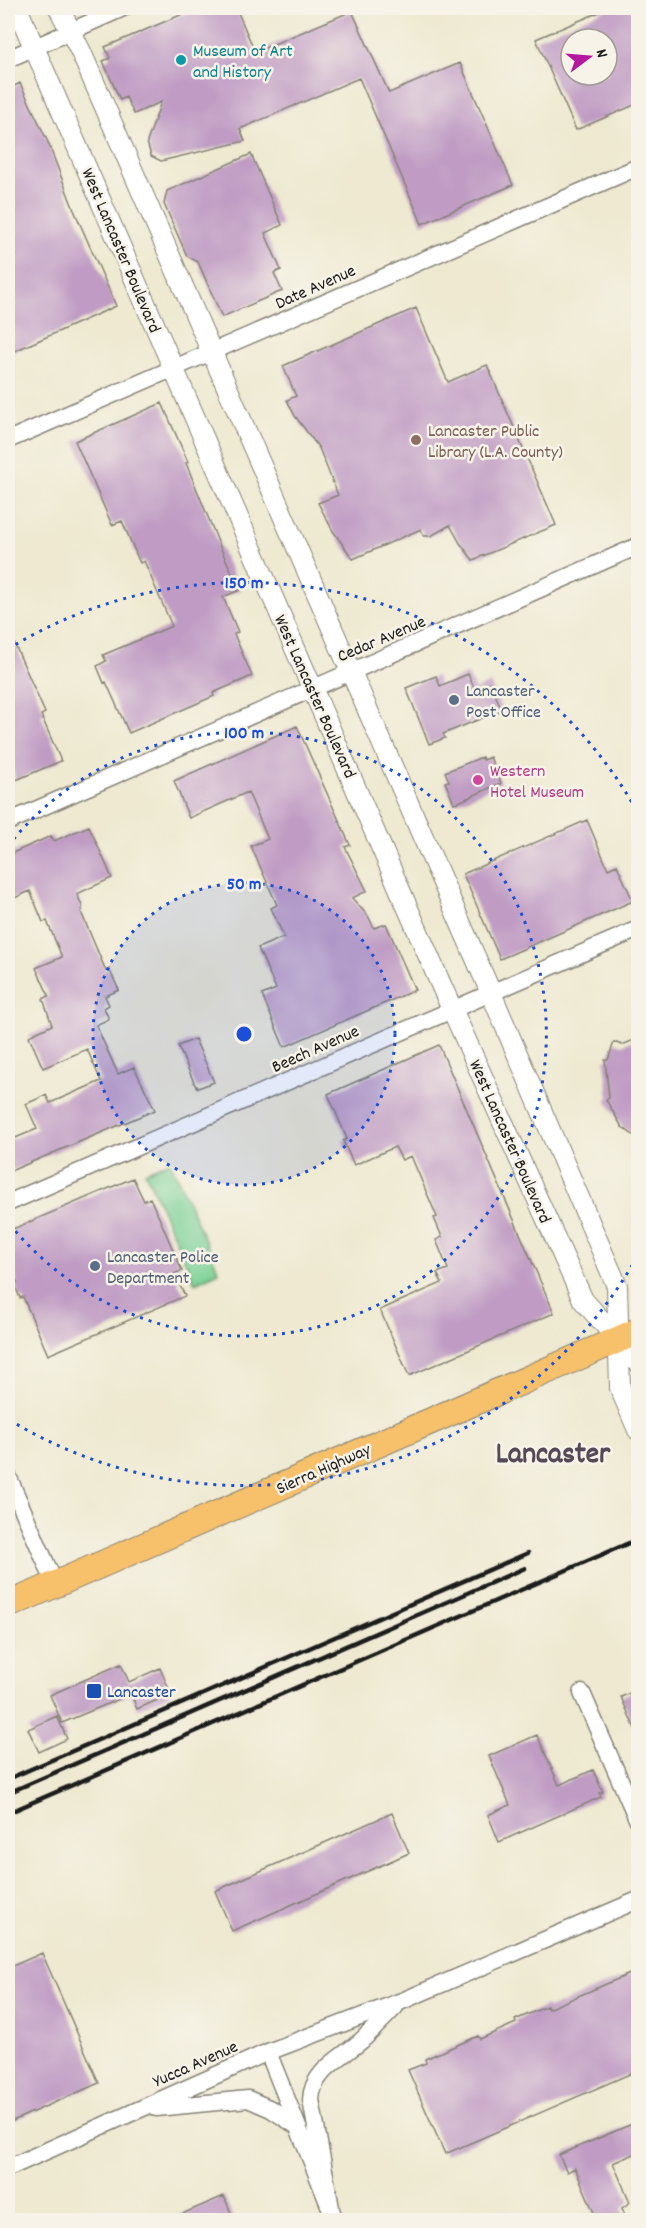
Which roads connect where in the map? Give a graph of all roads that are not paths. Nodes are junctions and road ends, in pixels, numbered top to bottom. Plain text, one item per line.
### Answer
1 (17, 8) edge
2 (59, 8) edge
3 (123, 8) edge
4 (70, 31) junction
5 (34, 47) junction
6 (8, 59) edge
7 (639, 167) edge
8 (212, 352) junction
9 (173, 369) junction
10 (8, 440) edge
11 (639, 546) edge
12 (351, 672) junction
13 (313, 689) junction
14 (8, 822) edge
15 (639, 928) edge
16 (491, 993) junction
17 (452, 1010) junction
18 (8, 1203) edge
19 (628, 1336) edge
20 (639, 1362) edge
21 (639, 1430) edge
22 (8, 1476) edge
23 (55, 1584) junction
24 (8, 1605) edge
25 (582, 1693) dead end
26 (639, 1821) edge
27 (639, 1900) edge
28 (402, 2001) junction
29 (268, 2052) junction
30 (140, 2109) junction
31 (297, 2126) junction
32 (8, 2168) edge
33 (333, 2214) edge

1 - 5 street, West Lancaster Boulevard
2 - 4 street
3 - 4 street
4 - 5 street
4 - 8 street
5 - 6 street
5 - 9 street, West Lancaster Boulevard
7 - 8 street, Date Avenue
8 - 9 street, Date Avenue
8 - 12 street
9 - 10 street, Date Avenue
9 - 13 street, West Lancaster Boulevard
11 - 12 street, Cedar Avenue
12 - 13 street, Cedar Avenue
12 - 16 street
13 - 14 street, Cedar Avenue
13 - 17 street, West Lancaster Boulevard
15 - 16 street, Beech Avenue
16 - 17 street, Beech Avenue
16 - 19 street
17 - 18 street, Beech Avenue
17 - 19 street, West Lancaster Boulevard
19 - 20 street, West Lancaster Boulevard
19 - 21 street
19 - 23 main road, Sierra Highway
22 - 23 street
23 - 24 main road, Sierra Highway
25 - 26 street
27 - 28 street, Yucca Avenue
28 - 29 street, Yucca Avenue
28 - 33 street, Yucca Avenue
29 - 30 street, Yucca Avenue
29 - 31 street
30 - 31 street
30 - 32 street, Yucca Avenue
31 - 33 street

